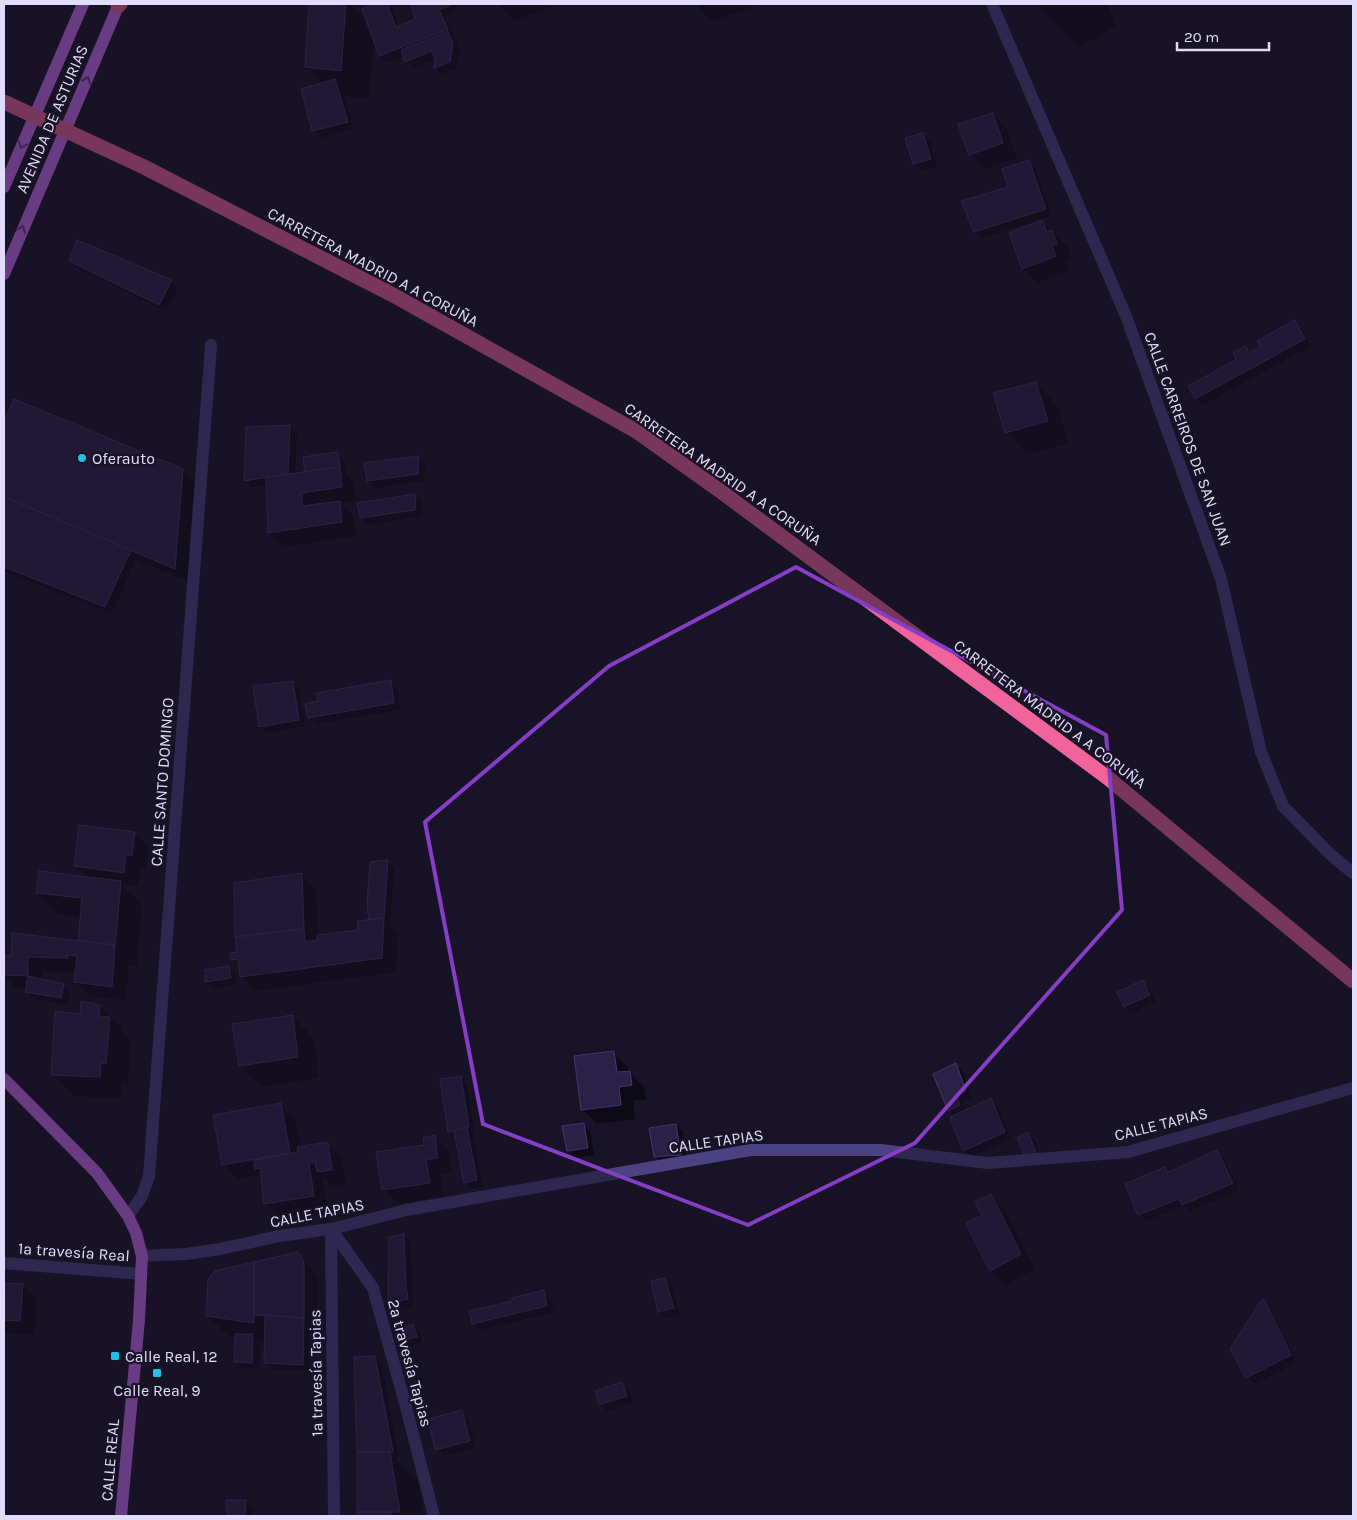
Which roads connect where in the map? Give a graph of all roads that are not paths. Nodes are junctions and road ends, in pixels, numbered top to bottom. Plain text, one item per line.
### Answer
1 (84, 4) edge
2 (992, 4) edge
3 (119, 5) edge
4 (4, 102) edge
5 (4, 187) edge
6 (4, 274) edge
7 (211, 345) dead end
8 (1353, 873) edge
9 (1353, 981) edge
10 (4, 1079) edge
11 (1353, 1088) edge
12 (128, 1216) junction
13 (330, 1229) junction
14 (142, 1256) junction
15 (4, 1263) edge
16 (141, 1274) junction
17 (121, 1516) edge
18 (334, 1516) edge
19 (434, 1516) edge

1 -> 5 main road, AVENIDA DE ASTURIAS
2 - 8 street, CALLE CARREIROS DE SAN JUAN
6 -> 3 main road, AVENIDA DE ASTURIAS
4 - 9 highway, CARRETERA MADRID A A CORUÑA, bridge
7 - 12 street, CALLE SANTO DOMINGO
10 - 12 main road, CALLE REAL
11 - 13 street, CALLE TAPIAS
12 - 14 main road, CALLE REAL
13 - 14 street, CALLE TAPIAS
13 - 18 street, 1ª travesía Tapias
13 - 19 street, 2ª travesía Tapias
14 - 16 main road, CALLE REAL
15 - 16 street, 1ª travesía Real
16 - 17 main road, CALLE REAL

